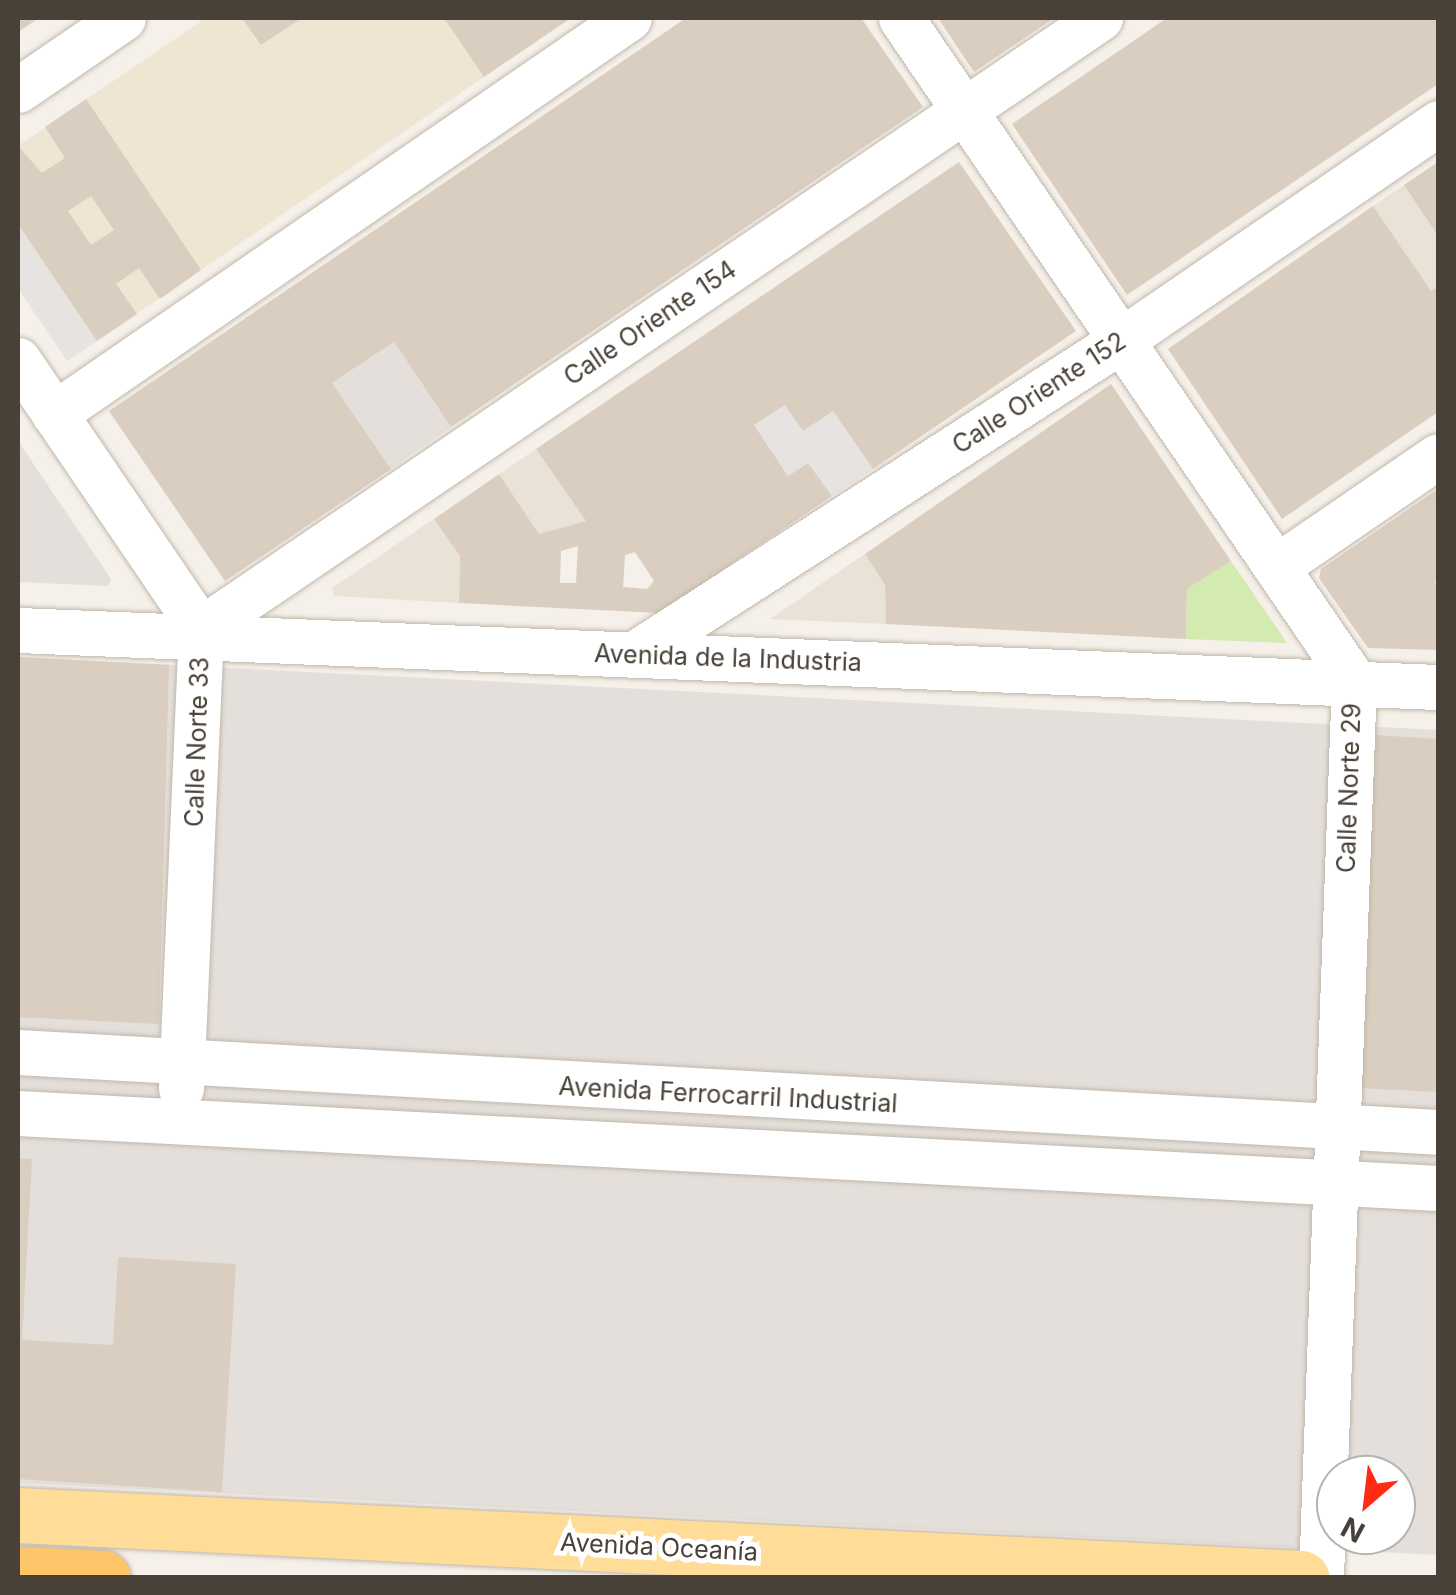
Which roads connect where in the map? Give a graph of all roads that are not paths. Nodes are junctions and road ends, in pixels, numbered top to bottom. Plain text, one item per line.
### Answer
1 (123, 18) edge
2 (629, 18) edge
3 (901, 18) edge
4 (1100, 18) edge
5 (18, 90) edge
6 (964, 110) junction
7 (1438, 123) edge
8 (1120, 341) junction
9 (18, 360) edge
10 (54, 414) junction
11 (1438, 456) edge
12 (1276, 567) junction
13 (18, 630) edge
14 (201, 635) junction
15 (634, 654) junction
16 (1354, 681) junction
17 (1438, 687) edge
18 (18, 1052) edge
19 (183, 1059) junction
20 (609, 1090) junction
21 (18, 1113) edge
22 (179, 1121) junction
23 (1336, 1127) junction
24 (1438, 1132) edge
25 (609, 1144) junction
26 (1335, 1184) junction
27 (1438, 1188) edge
28 (18, 1516) edge
29 (23, 1573) edge
30 (103, 1578) edge
31 (1301, 1578) edge
32 (1320, 1578) edge

1 - 5 street
2 - 10 street
3 - 6 street, Calle Norte 29
4 - 6 street, Calle Oriente 154
6 - 8 street, Calle Norte 29
6 - 14 street, Calle Oriente 154
7 - 8 street, Calle Oriente 152
8 - 12 street, Calle Norte 29
8 - 15 street, Calle Oriente 152
9 - 10 street, Calle Norte 33
10 - 14 street, Calle Norte 33
11 - 12 street
12 - 16 street, Calle Norte 29
13 - 14 street, Avenida de la Industria
14 - 15 street, Avenida de la Industria
14 - 19 street, Calle Norte 33
15 - 16 street, Avenida de la Industria
16 - 17 street, Avenida de la Industria
16 - 23 street, Calle Norte 29
18 - 19 street, Avenida Ferrocarril Industrial
19 - 20 street, Avenida Ferrocarril Industrial
19 - 22 street, Calle Norte 33
20 - 23 street, Avenida Ferrocarril Industrial
20 - 25 street
21 - 22 street
22 - 25 street
23 - 24 street, Avenida Ferrocarril Industrial
23 - 26 street, Calle Norte 29
25 - 26 street
26 - 27 street
26 - 32 street, Calle Norte 29
28 - 31 main road, Avenida Oceanía
29 - 30 highway

